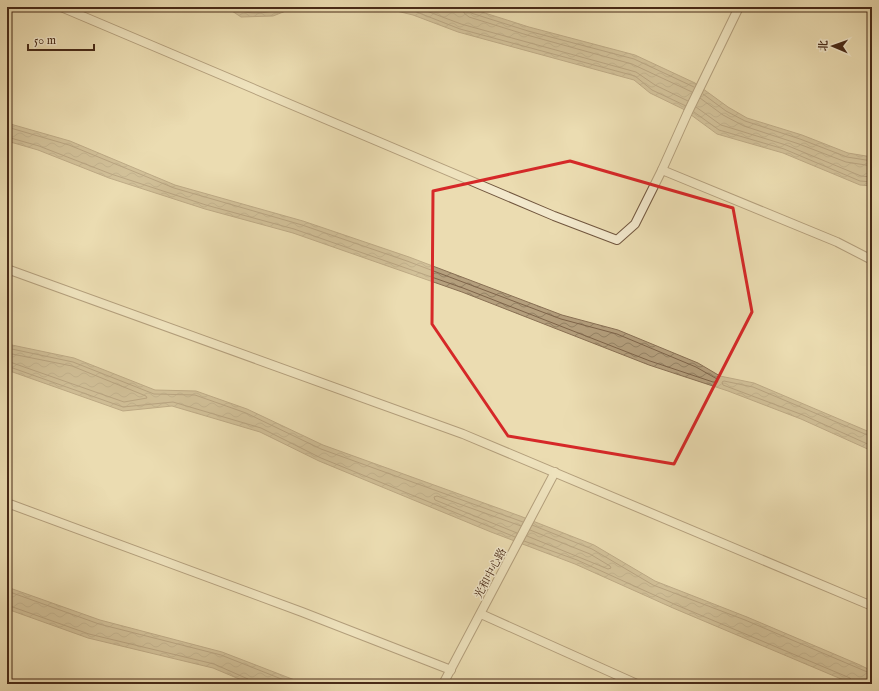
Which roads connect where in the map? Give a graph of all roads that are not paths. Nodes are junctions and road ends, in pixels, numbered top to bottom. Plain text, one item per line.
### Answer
1 (61, 7) edge
2 (739, 7) edge
3 (662, 170) junction
4 (872, 260) edge
5 (7, 269) edge
6 (556, 472) junction
7 (7, 503) edge
8 (872, 606) edge
9 (481, 614) junction
10 (451, 670) junction
11 (444, 684) edge
12 (637, 684) edge

1 - 3 street
2 - 3 street
3 - 4 street
5 - 6 street
6 - 8 street
6 - 9 street, 光和中心路
7 - 10 street
9 - 10 street, 光和中心路
9 - 12 street
10 - 11 street, 光和中心路

